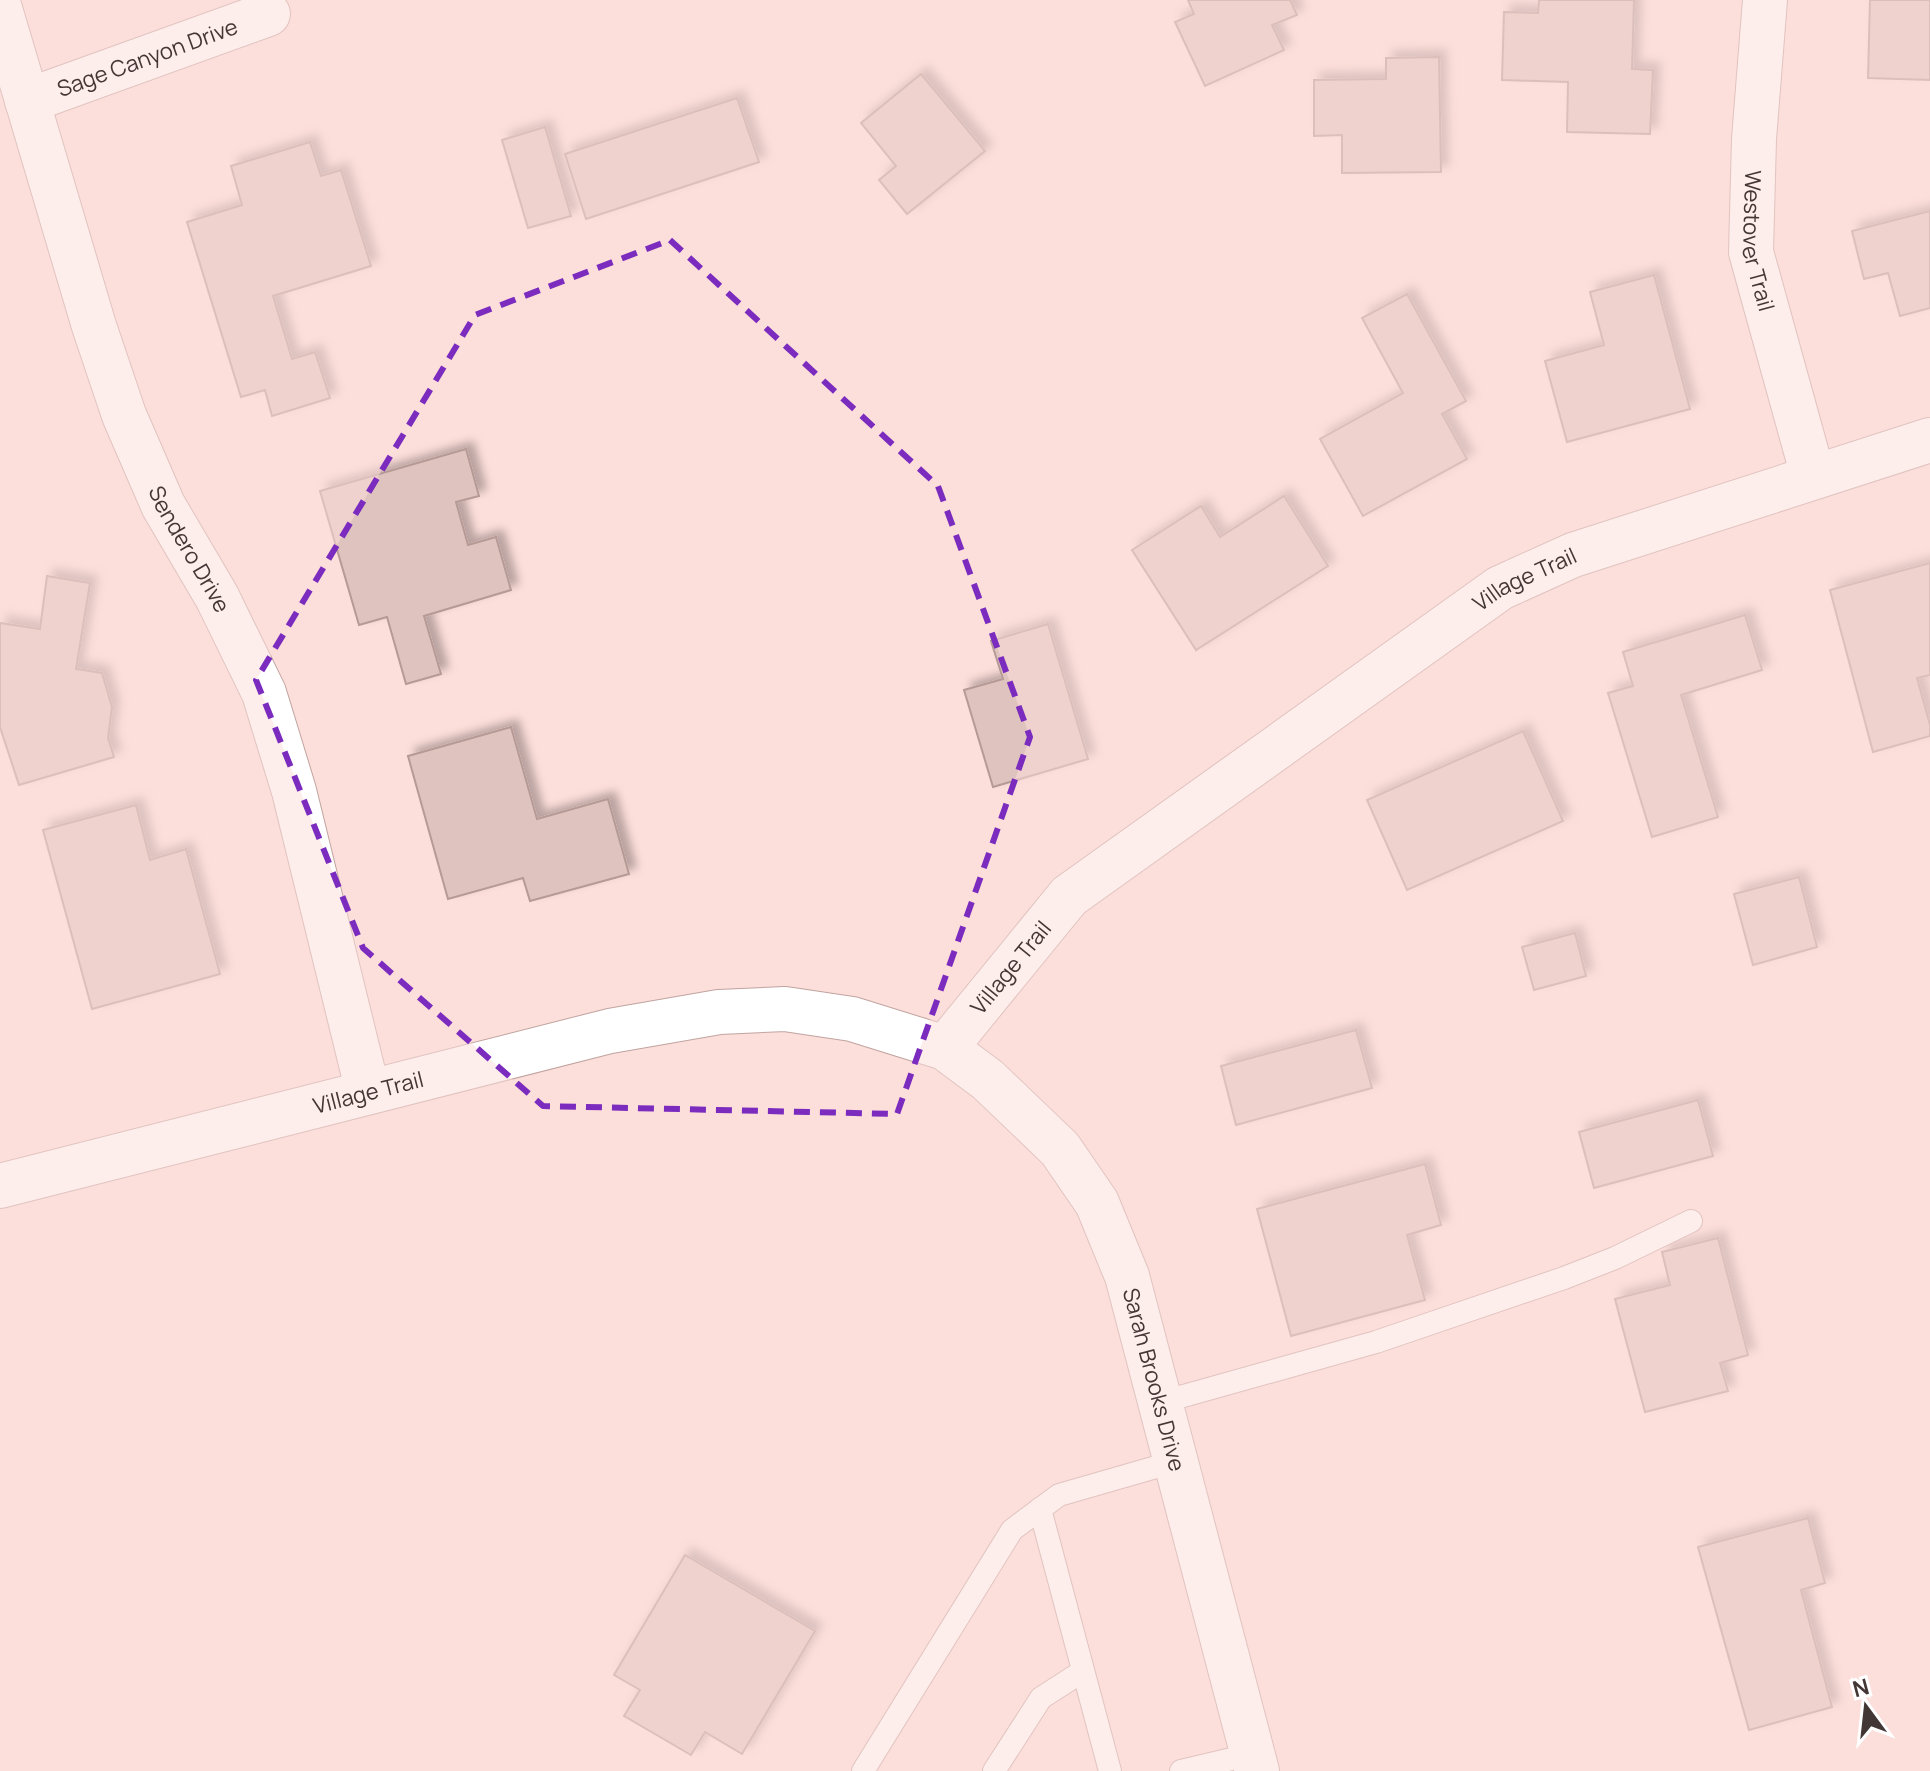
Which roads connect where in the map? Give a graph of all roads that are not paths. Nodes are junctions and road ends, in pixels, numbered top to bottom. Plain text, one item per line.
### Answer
1 (1765, 0) edge
2 (0, 9) edge
3 (268, 14) dead end
4 (27, 101) junction
5 (1930, 440) edge
6 (1813, 476) junction
7 (945, 1048) junction
8 (368, 1092) junction
9 (0, 1186) edge
10 (1691, 1221) dead end
11 (1162, 1402) junction
12 (1177, 1461) junction
13 (1040, 1509) junction
14 (1083, 1671) junction
15 (1255, 1762) edge
16 (863, 1771) edge
17 (994, 1771) edge
18 (1110, 1771) edge
19 (1181, 1771) edge

1 - 6 street, Westover Trail
2 - 4 street, Sendero Drive
3 - 4 street, Sage Canyon Drive
4 - 8 street, Sendero Drive
5 - 6 street, Village Trail
6 - 7 street, Village Trail
7 - 8 street, Village Trail
7 - 11 street, Sarah Brooks Drive
8 - 9 street, Village Trail
10 - 11 lane
11 - 12 street, Sarah Brooks Drive
12 - 13 lane
12 - 15 street, Sarah Brooks Drive
13 - 14 lane
13 - 16 lane
14 - 17 lane
14 - 18 lane
15 - 19 lane

